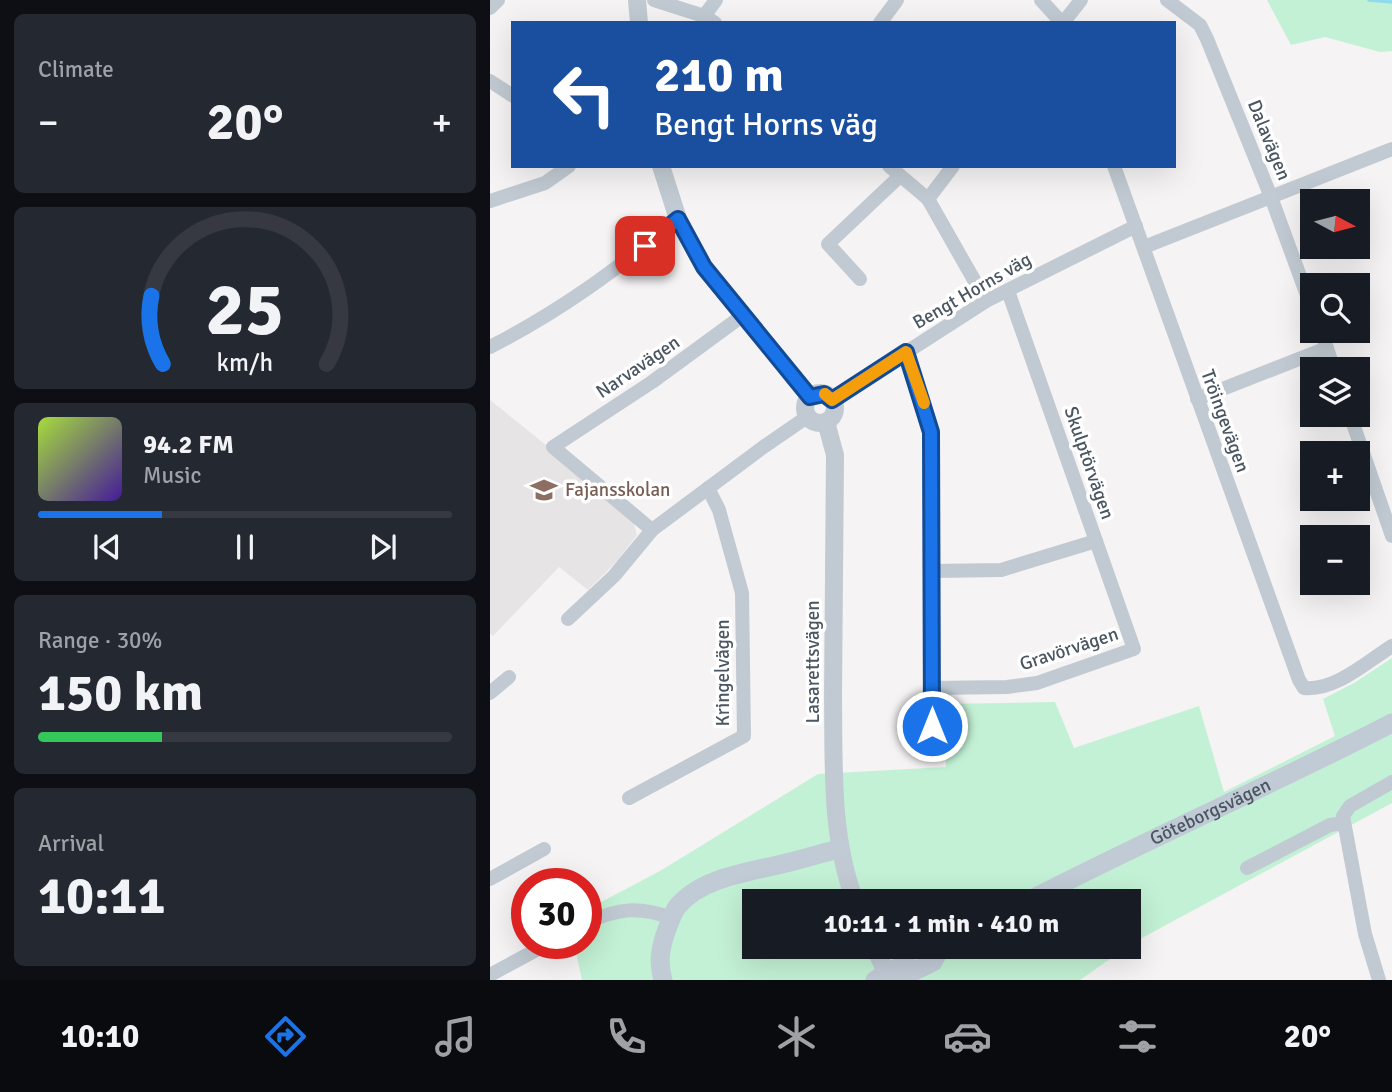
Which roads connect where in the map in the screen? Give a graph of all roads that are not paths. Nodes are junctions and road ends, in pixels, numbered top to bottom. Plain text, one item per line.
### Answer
1 (498, 0) edge
2 (636, 0) edge
3 (654, 0) edge
4 (716, 0) edge
5 (897, 0) edge
6 (1041, 0) edge
7 (1081, 0) edge
8 (1167, 0) edge
9 (490, 8) edge
10 (709, 20) edge
11 (639, 21) edge
12 (881, 21) edge
13 (1061, 21) edge
14 (1065, 21) edge
15 (490, 81) edge
16 (511, 95) edge
17 (1392, 149) edge
18 (566, 168) edge
19 (662, 168) edge
20 (951, 168) edge
21 (1115, 168) edge
22 (895, 171) edge
23 (1271, 197) junction
24 (928, 199) junction
25 (490, 201) edge
26 (678, 219) junction
27 (1136, 226) junction
28 (1144, 247) junction
29 (1300, 276) edge
30 (860, 279) dead end
31 (1008, 291) junction
32 (986, 301) junction
33 (742, 316) junction
34 (1325, 343) edge
35 (490, 347) edge
36 (1327, 348) junction
37 (906, 352) junction
38 (1330, 357) edge
39 (810, 397) junction
40 (1197, 399) junction
41 (832, 400) junction
42 (807, 417) junction
43 (826, 422) junction
44 (1354, 427) edge
45 (708, 488) junction
46 (652, 530) junction
47 (1392, 536) edge
48 (1096, 541) junction
49 (932, 570) junction
50 (568, 619) dead end
51 (1392, 646) edge
52 (1134, 649) joint
53 (509, 677) dead end
54 (932, 688) junction
55 (490, 694) edge
56 (1392, 723) edge
57 (932, 726) dead end
58 (1391, 785) edge
59 (629, 798) dead end
60 (1343, 823) junction
61 (544, 849) dead end
62 (840, 849) junction
63 (1247, 868) dead end
64 (490, 879) edge
65 (852, 889) edge
66 (1052, 889) edge
67 (602, 917) edge
68 (672, 918) junction
69 (520, 959) edge
70 (880, 959) edge
71 (923, 959) edge
72 (904, 972) edge
73 (490, 975) edge
74 (663, 980) edge
75 (875, 980) edge
76 (890, 980) edge
77 (1379, 980) edge

1 - 9 street
2 - 11 street
3 - 10 street
4 - 10 street
5 - 12 street
6 - 13 street
7 - 14 street
8 - 23 street, Dalavägen
15 - 16 street
17 - 23 street
18 - 25 street
19 - 26 street
20 - 24 street
21 - 27 street, Tröingevägen
22 - 24 street
22 - 30 street
23 - 28 street
23 - 29 street, Dalavägen
24 - 32 street
26 - 33 street
26 - 35 street
27 - 28 street, Tröingevägen
27 - 31 street, Bengt Horns väg
28 - 40 street, Tröingevägen
31 - 32 street, Bengt Horns väg
31 - 48 street, Skulptörvägen
32 - 37 street, Bengt Horns väg
33 - 39 street
33 - 46 street, Narvavägen
34 - 36 street
36 - 38 street
36 - 40 street
37 - 41 street, Bengt Horns väg
37 - 49 street
39 - 41 street
39 - 42 street
40 - 51 street, Tröingevägen
41 - 43 street
42 - 43 street
42 - 45 street
43 - 62 street, Lasarettsvägen
44 - 47 street
45 - 46 street
45 - 59 street, Kringelvägen
46 - 50 street
48 - 49 street
48 - 52 street, Skulptörvägen
49 - 54 street
52 - 54 street, Gravörvägen
53 - 55 street
54 - 57 street
56 - 66 main road, Göteborgsvägen
58 - 60 street
60 - 63 street
60 - 77 street
61 - 64 street
62 - 65 street, Lasarettsvägen
62 - 68 main road
67 - 68 street
68 - 74 main road
69 - 73 street
70 - 76 street
71 - 72 main road
72 - 75 main road, bridge

